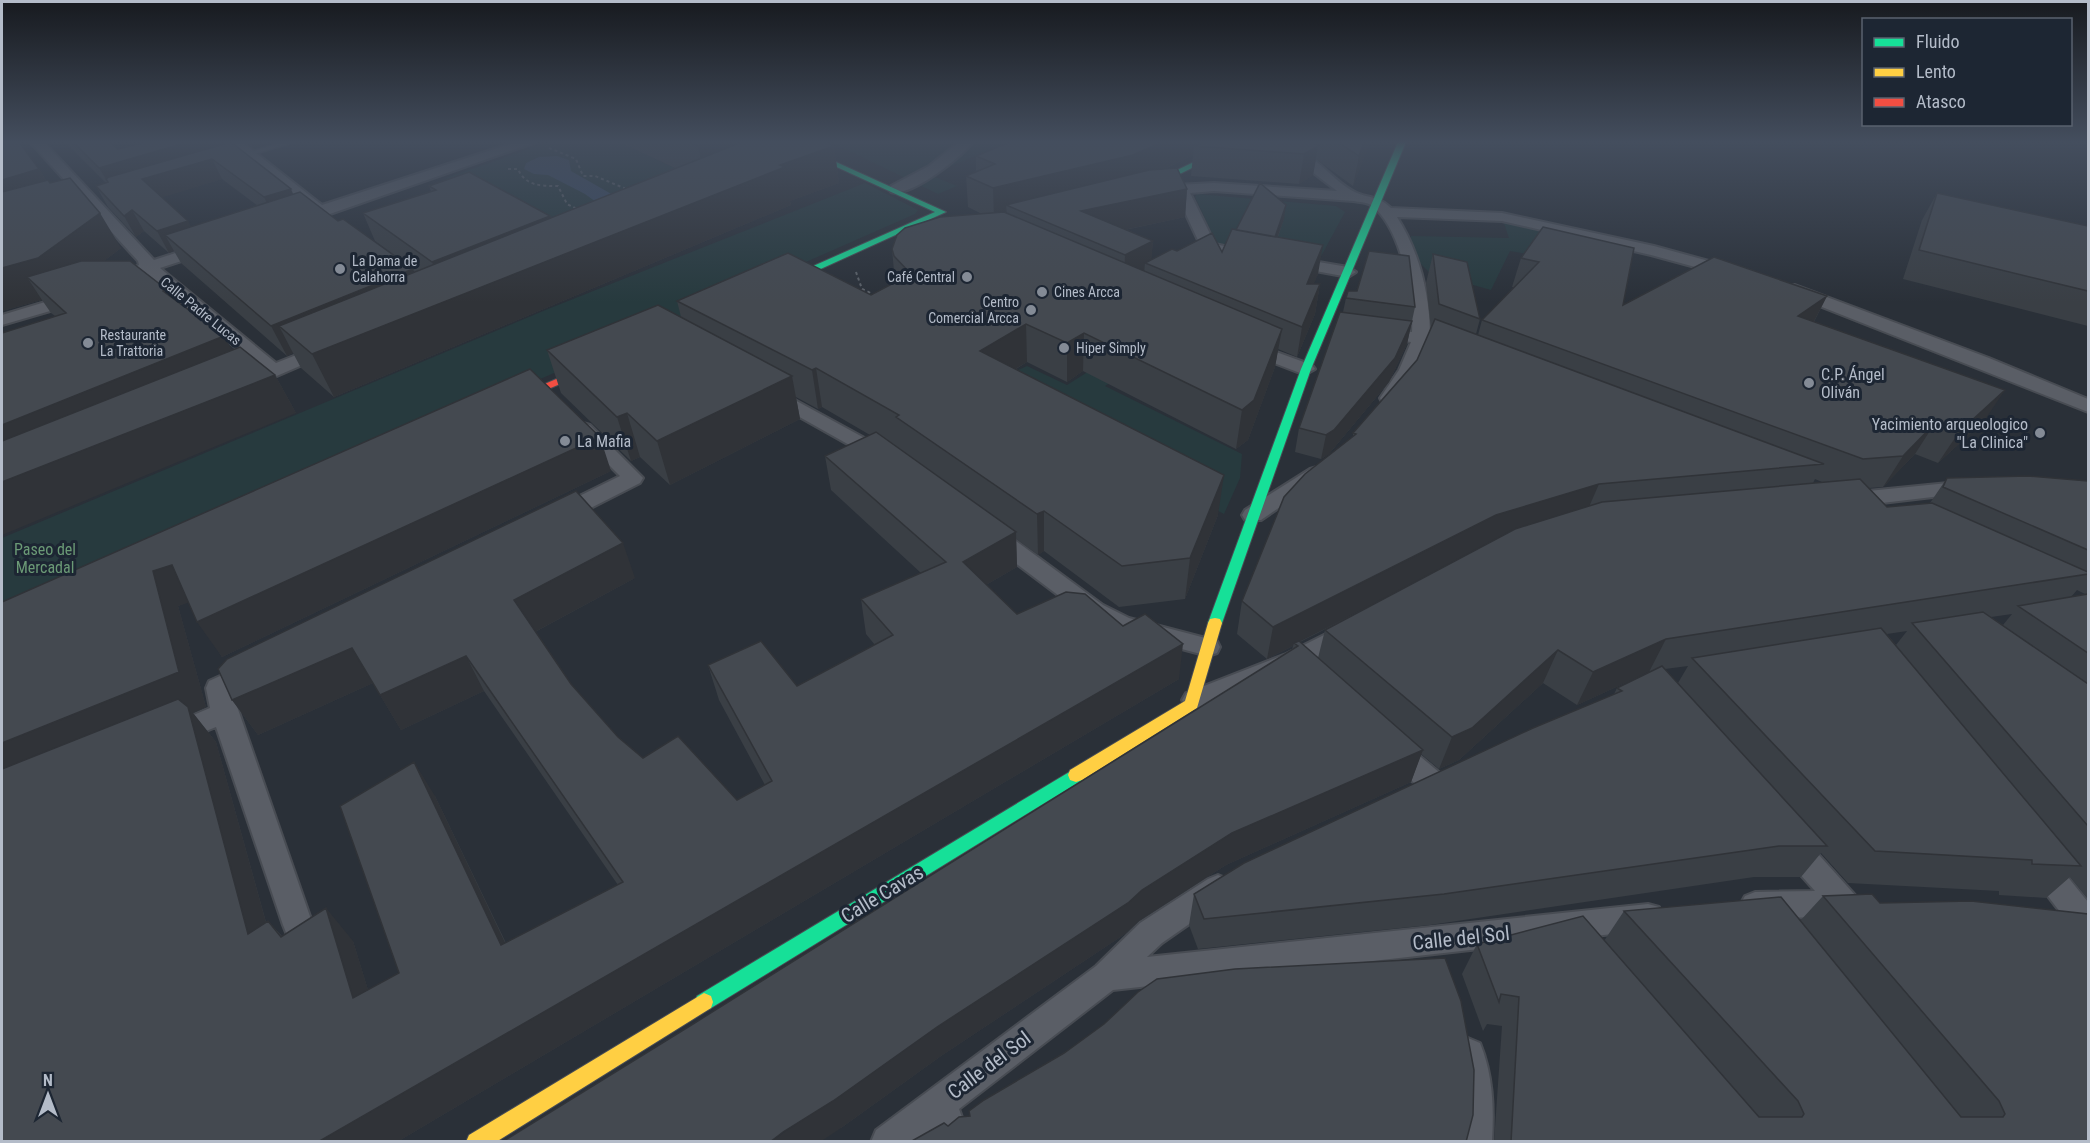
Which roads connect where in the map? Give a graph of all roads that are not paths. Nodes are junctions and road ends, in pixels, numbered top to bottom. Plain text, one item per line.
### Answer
1 (79, 195) edge
2 (112, 195) edge
3 (300, 195) edge
4 (365, 195) edge
5 (909, 195) edge
6 (1184, 195) edge
7 (1327, 195) edge
8 (1384, 195) edge
9 (1353, 197) joint
10 (85, 203) junction
11 (1380, 206) junction
12 (320, 210) junction
13 (339, 224) edge
14 (277, 225) edge
15 (223, 242) edge
16 (1244, 254) edge
17 (875, 257) dead end
18 (1278, 260) edge
19 (822, 265) junction
20 (148, 267) junction
21 (1348, 272) junction
22 (1746, 276) edge
23 (1781, 286) edge
24 (760, 293) edge
25 (2, 320) edge
26 (1326, 326) junction
27 (1421, 338) junction
28 (1235, 341) edge
29 (336, 344) edge
30 (612, 359) edge
31 (1477, 360) edge
32 (1306, 369) junction
33 (274, 370) junction
34 (749, 381) edge
35 (230, 388) edge
36 (542, 388) junction
37 (2088, 406) edge
38 (498, 407) edge
39 (1379, 410) edge
40 (1337, 460) edge
41 (900, 467) edge
42 (1986, 489) edge
43 (1888, 514) edge
44 (1253, 515) junction
45 (973, 520) edge
46 (537, 526) edge
47 (1369, 621) edge
48 (1209, 647) junction
49 (1295, 660) junction
50 (271, 661) edge
51 (1319, 680) edge
52 (1195, 700) junction
53 (224, 713) junction
54 (1377, 733) edge
55 (150, 744) edge
56 (1436, 785) edge
57 (1774, 824) edge
58 (2021, 840) edge
59 (1237, 876) edge
60 (1758, 905) junction
61 (1722, 909) edge
62 (1675, 914) edge
63 (2088, 924) edge
64 (298, 925) edge
65 (2054, 925) edge
66 (1568, 926) junction
67 (2088, 928) edge
68 (1780, 932) edge
69 (1431, 941) junction
70 (1590, 952) edge
71 (1443, 974) edge
72 (1107, 976) junction
73 (1464, 1030) edge
74 (940, 1102) junction
75 (476, 1142) edge
76 (888, 1142) edge
77 (954, 1142) edge
78 (1475, 1142) edge

1 - 10 street, Calle Padre Lucas
2 - 10 street
3 - 12 street
4 - 12 street
5 - 19 street
6 - 16 street
7 - 9 street
8 - 11 street
9 - 11 street
10 - 20 street, Calle Padre Lucas
11 - 21 street
11 - 22 street
11 - 27 street
12 - 13 street
12 - 14 street
15 - 20 street
17 - 19 street
18 - 21 street
19 - 24 street
20 - 25 street
20 - 33 street, Calle Padre Lucas
21 - 26 street
23 - 37 street
26 - 27 street
26 - 32 street
27 - 31 street
27 - 39 street
28 - 32 street
29 - 33 street
30 - 36 street
32 - 44 street
33 - 35 street
34 - 41 street
36 - 38 street
36 - 46 street
40 - 44 street
42 - 43 street
44 - 48 street
45 - 48 street
47 - 49 street, Calle Cavas
48 - 52 street
49 - 51 street
49 - 52 street, Calle Cavas
50 - 53 street
52 - 75 street, Calle Cavas
53 - 55 street
53 - 64 street
54 - 56 street
57 - 60 street
58 - 63 street
59 - 72 street
60 - 61 street
60 - 68 street
62 - 66 street, Calle del Sol
65 - 67 street
66 - 69 street, Calle del Sol
66 - 70 street
69 - 71 street
69 - 72 street, Calle del Sol
72 - 74 street, Calle del Sol
73 - 78 street
74 - 76 street, Calle del Sol
74 - 77 street

